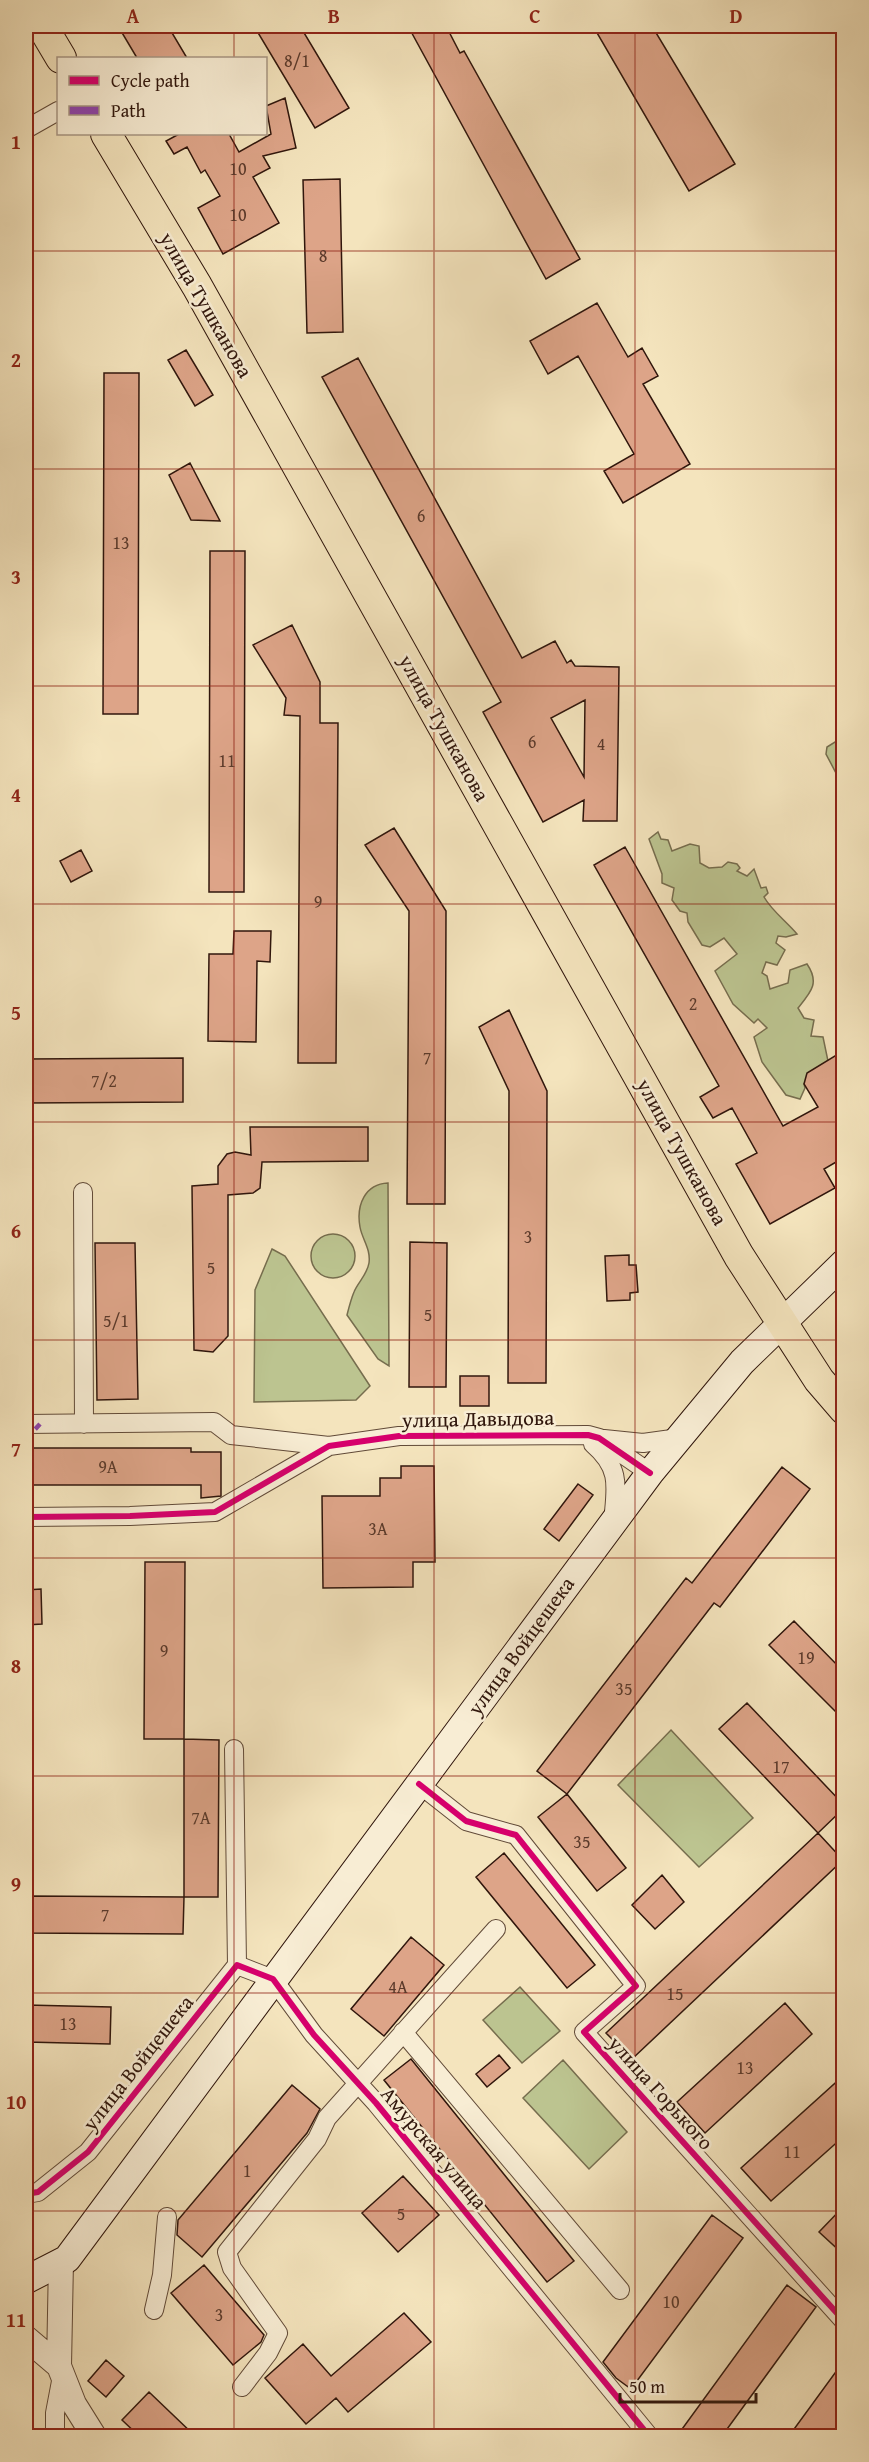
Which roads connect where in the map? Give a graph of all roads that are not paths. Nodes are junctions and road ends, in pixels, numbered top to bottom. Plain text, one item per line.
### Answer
1 (42, 26) edge
2 (60, 57) edge
3 (57, 112) edge
4 (26, 128) edge
5 (107, 135) edge
6 (83, 1192) dead end
7 (843, 1263) edge
8 (781, 1324) junction
9 (843, 1409) edge
10 (26, 1424) edge
11 (84, 1424) junction
12 (574, 1433) junction
13 (599, 1438) junction
14 (679, 1438) junction
15 (329, 1446) junction
16 (650, 1473) junction
17 (26, 1516) edge
18 (613, 1522) junction
19 (234, 1749) dead end
20 (419, 1784) junction
21 (496, 1929) dead end
22 (237, 1965) junction
23 (273, 1979) junction
24 (403, 2032) junction
25 (358, 2083) junction
26 (26, 2194) edge
27 (167, 2217) dead end
28 (61, 2261) junction
29 (26, 2280) edge
30 (620, 2290) dead end
31 (154, 2310) dead end
32 (843, 2321) edge
33 (26, 2338) edge
34 (60, 2371) junction
35 (242, 2387) dead end
36 (55, 2436) edge
37 (94, 2436) edge
38 (649, 2436) edge

1 - 2 main road
3 - 4 street
5 - 8 main road, улица Тушканова
6 - 11 street
7 - 8 main road, улица Войцешека
8 - 9 main road, улица Тушканова
8 - 14 main road, улица Войцешека
10 - 11 street
11 - 15 street
12 - 13 street, улица Давыдова
12 - 15 street, улица Давыдова
12 - 18 street
13 - 14 street
13 - 16 street, улица Давыдова
14 - 16 main road, улица Войцешека
15 - 17 street, улица Давыдова
16 - 18 main road, улица Войцешека
18 - 20 main road, улица Войцешека
19 - 22 street
20 - 23 main road, улица Войцешека
20 - 32 street, улица Горького
21 - 24 street
22 - 23 street
22 - 26 street, улица Войцешека
23 - 25 street, Амурская улица
23 - 28 main road, улица Войцешека
24 - 25 street
24 - 30 street
25 - 35 street
25 - 38 street, Амурская улица
27 - 31 street
28 - 29 main road, улица Войцешека
28 - 34 street
33 - 34 street
34 - 36 street
34 - 37 street

